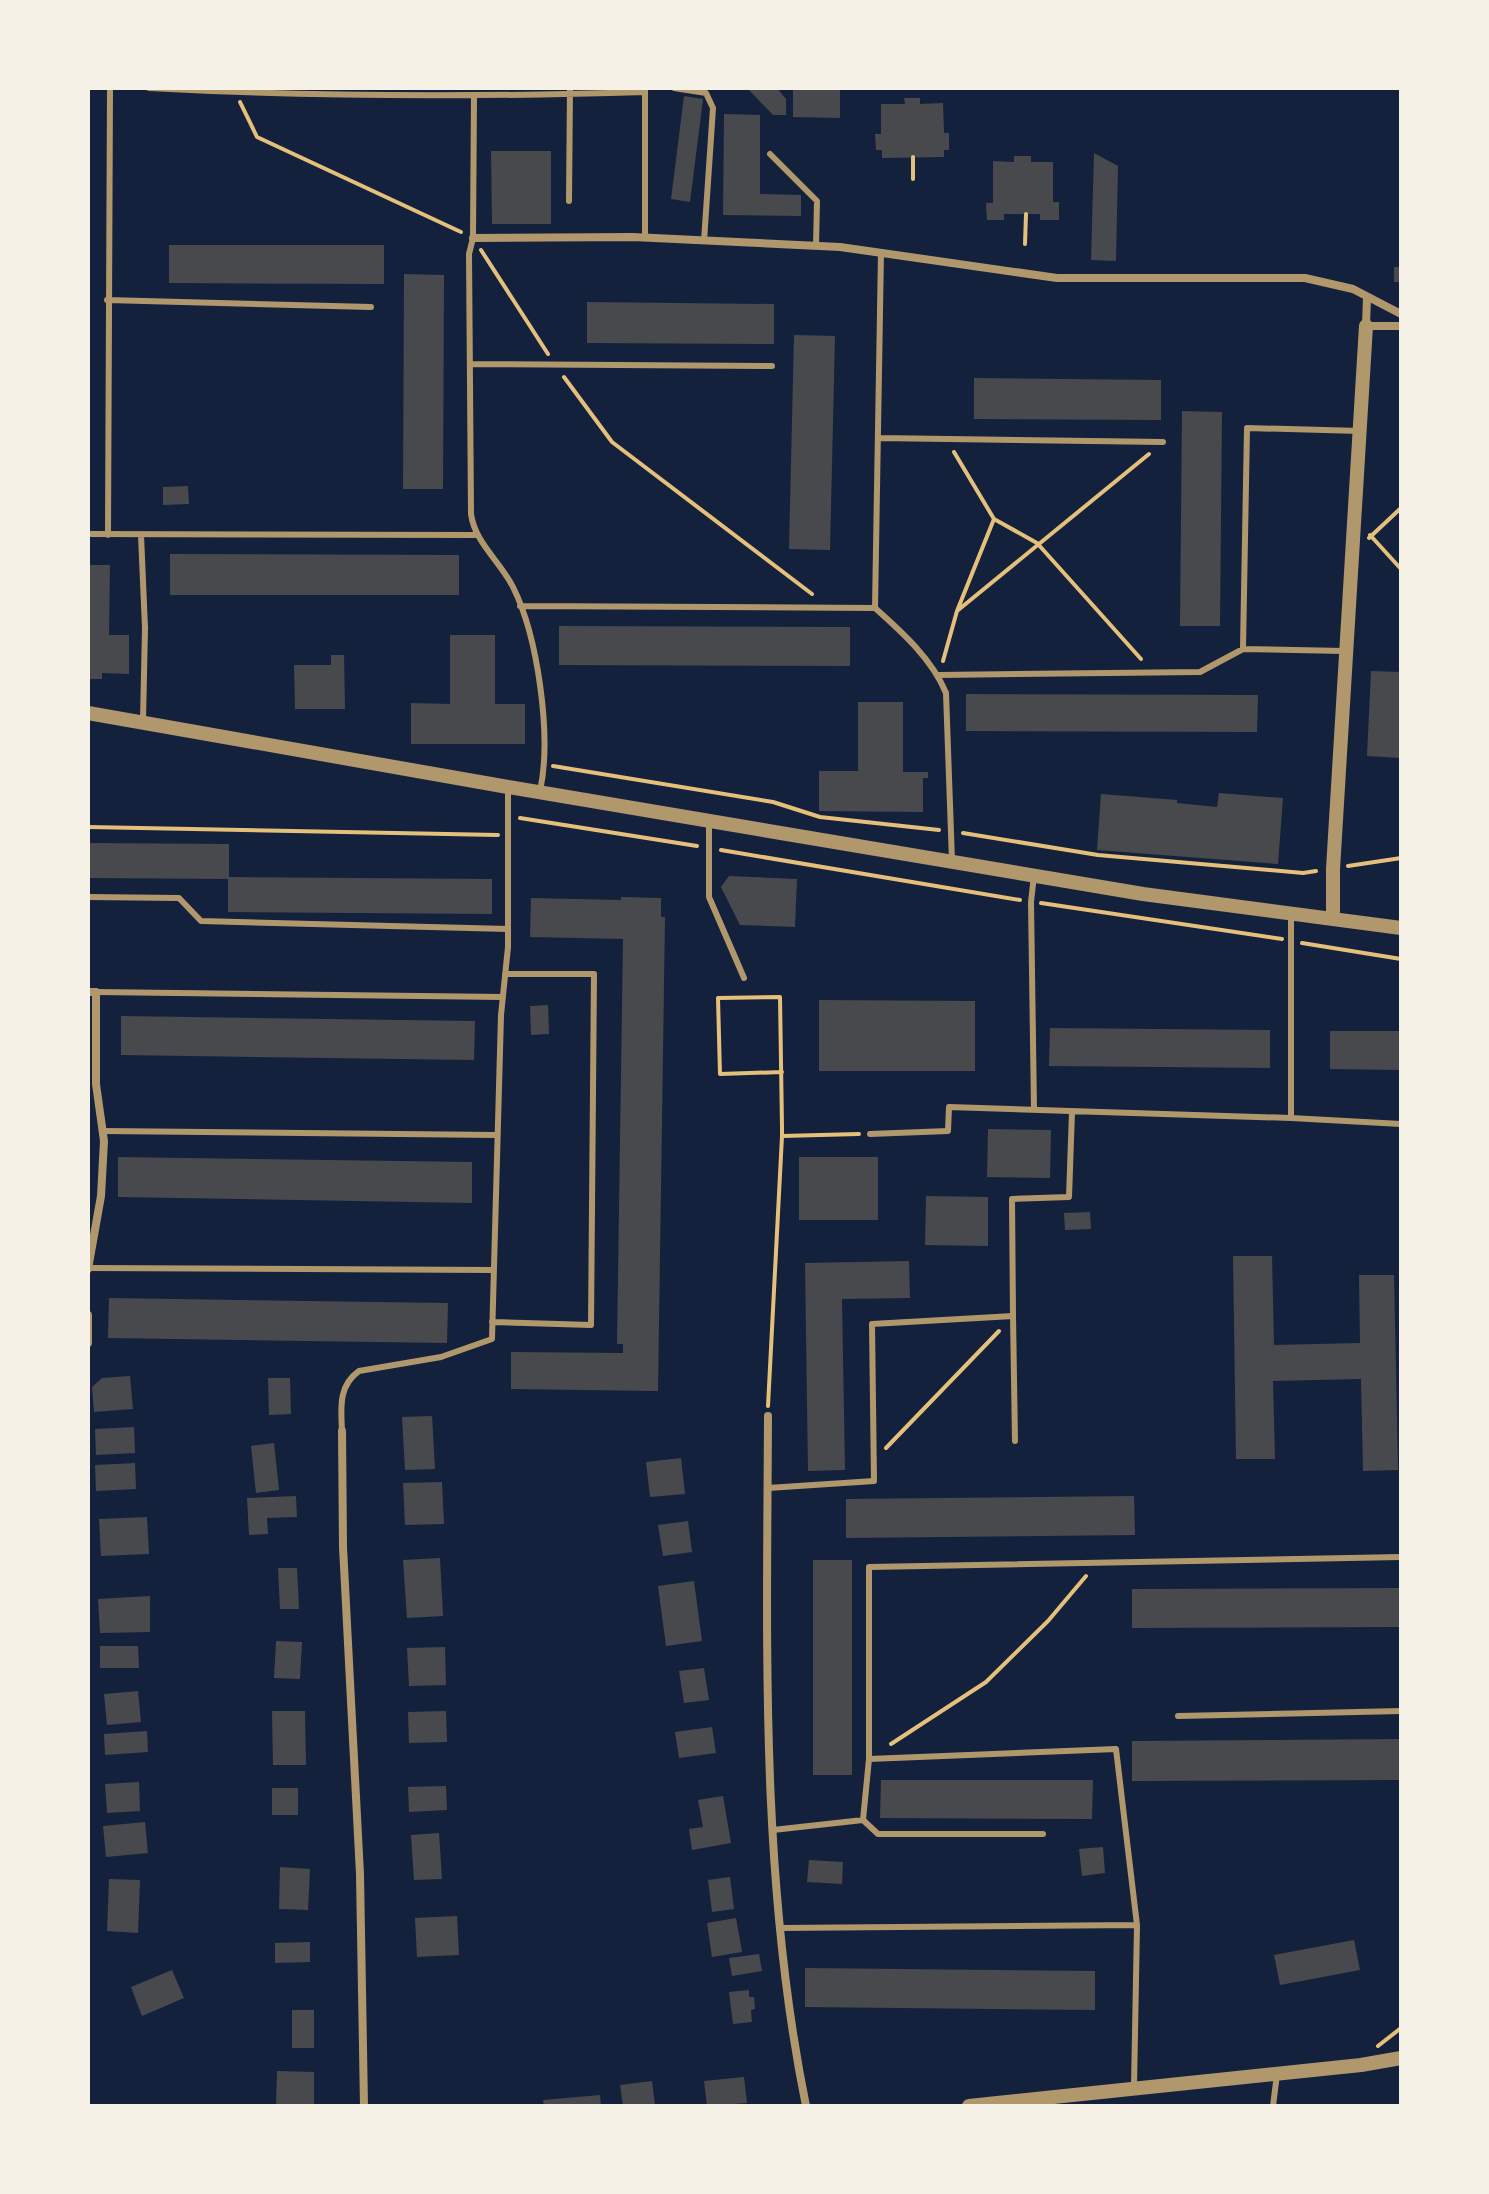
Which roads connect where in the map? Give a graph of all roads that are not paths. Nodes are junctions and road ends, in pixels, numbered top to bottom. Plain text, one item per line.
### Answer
1 (110, 88) edge
2 (149, 88) edge
3 (674, 88) edge
4 (645, 90) edge
5 (570, 91) edge
6 (474, 96) junction
7 (770, 154) dead end
8 (569, 201) dead end
9 (473, 238) junction
10 (645, 238) junction
11 (704, 241) junction
12 (816, 246) junction
13 (881, 252) junction
14 (1367, 297) junction
15 (107, 300) junction
16 (371, 307) dead end
17 (1401, 314) edge
18 (1366, 326) junction
19 (1401, 326) edge
20 (470, 364) junction
21 (772, 366) dead end
22 (1360, 431) junction
23 (879, 438) junction
24 (1163, 442) road end
25 (88, 534) edge
26 (108, 535) junction
27 (141, 535) junction
28 (476, 535) junction
29 (520, 606) junction
30 (875, 608) junction
31 (1243, 649) junction
32 (1348, 651) junction
33 (939, 675) junction
34 (88, 713) edge
35 (143, 721) junction
36 (508, 787) junction
37 (540, 793) junction
38 (709, 820) junction
39 (952, 861) junction
40 (1034, 875) junction
41 (88, 897) edge
42 (1291, 914) junction
43 (1333, 919) junction
44 (1401, 928) edge
45 (508, 929) junction
46 (505, 974) junction
47 (744, 978) dead end
48 (92, 992) edge
49 (503, 997) junction
50 (1034, 1109) junction
51 (1072, 1112) junction
52 (1291, 1118) junction
53 (1401, 1124) edge
54 (103, 1131) junction
55 (870, 1134) road end
56 (497, 1135) junction
57 (88, 1269) edge
58 (494, 1270) junction
59 (88, 1315) edge
60 (1013, 1316) junction
61 (492, 1322) junction
62 (88, 1343) edge
63 (768, 1416) road end
64 (342, 1431) joint
65 (1015, 1441) dead end
66 (768, 1488) junction
67 (1401, 1557) edge
68 (1401, 1711) edge
69 (1178, 1716) dead end
70 (869, 1759) junction
71 (863, 1820) junction
72 (773, 1830) junction
73 (1043, 1834) dead end
74 (1137, 1925) junction
75 (779, 1928) junction
76 (1401, 2058) edge
77 (1277, 2074) junction
78 (1134, 2089) junction
79 (364, 2106) edge
80 (806, 2106) edge
81 (969, 2106) edge
82 (1273, 2106) edge

1 - 15 lane
2 - 6 lane
3 - 11 lane
4 - 5 lane
4 - 10 lane
5 - 6 lane
5 - 8 lane
6 - 9 lane
7 - 12 lane
9 - 10 street
9 - 20 lane
10 - 11 street
11 - 12 street
12 - 13 street
13 - 14 street
13 - 23 lane
14 - 17 street
14 - 18 street
15 - 16 lane
15 - 26 lane
18 - 19 street
18 - 22 street
20 - 21 lane
20 - 28 lane
22 - 31 lane
22 - 32 street
23 - 24 lane
23 - 30 lane
25 - 26 lane
26 - 27 lane
27 - 28 lane
27 - 35 lane
28 - 29 lane
29 - 30 lane
29 - 37 lane
30 - 33 lane
31 - 32 lane
31 - 33 lane
32 - 43 street
33 - 39 lane
34 - 35 street
35 - 36 street
36 - 37 street
36 - 45 lane
37 - 38 street
38 - 39 street
38 - 47 lane
39 - 40 street
40 - 42 street
40 - 50 lane
41 - 45 lane
42 - 43 street
42 - 52 lane
43 - 44 street
45 - 46 lane
46 - 49 lane
46 - 61 lane
48 - 49 lane
48 - 54 street
49 - 56 lane
50 - 51 lane
50 - 55 lane
51 - 52 lane
51 - 60 lane
52 - 53 lane
54 - 56 lane
54 - 57 street
56 - 58 lane
57 - 58 lane
58 - 61 lane
59 - 62 street
60 - 65 lane
60 - 66 lane
61 - 64 lane
63 - 66 street
64 - 79 street
66 - 72 street
67 - 70 lane
68 - 69 lane
70 - 71 lane
70 - 74 lane
71 - 72 lane
71 - 73 lane
72 - 75 street
74 - 75 lane
74 - 78 lane
75 - 80 street
76 - 77 street
77 - 78 street
77 - 82 lane
78 - 81 street

